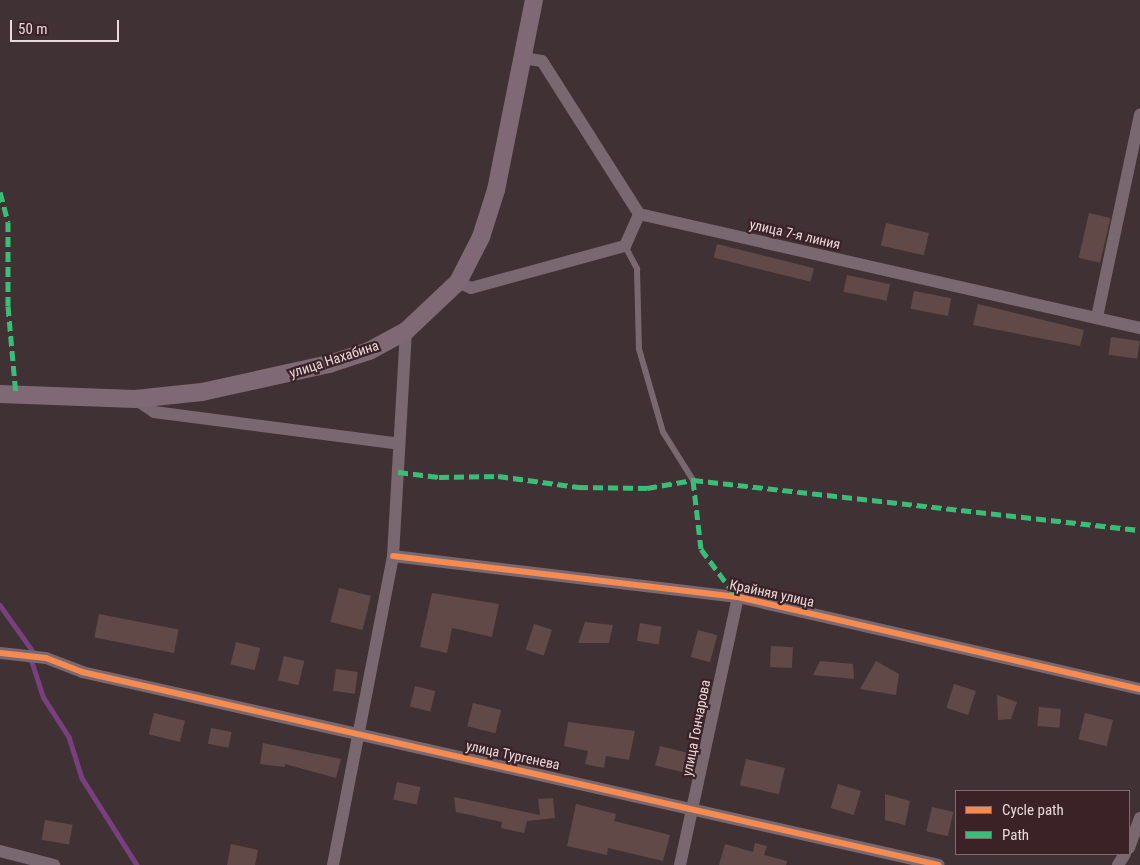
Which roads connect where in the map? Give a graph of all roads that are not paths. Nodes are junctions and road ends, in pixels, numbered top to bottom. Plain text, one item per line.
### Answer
1 (534, 0) edge
2 (523, 58) junction
3 (1140, 115) edge
4 (639, 214) junction
5 (625, 246) junction
6 (458, 282) junction
7 (1096, 317) junction
8 (1140, 328) edge
9 (406, 331) junction
10 (8, 395) edge
11 (135, 399) junction
12 (399, 444) junction
13 (692, 480) dead end
14 (393, 556) junction
15 (738, 597) junction
16 (0, 653) edge
17 (1140, 690) edge
18 (359, 736) junction
19 (696, 807) junction
20 (1140, 818) edge
21 (1130, 845) edge
22 (0, 851) edge
23 (54, 865) edge
24 (333, 865) edge
25 (680, 865) edge
26 (939, 865) edge

1 - 2 main road, улица Нахабина
2 - 4 street
2 - 6 main road, улица Нахабина
3 - 7 street
4 - 5 street
4 - 7 street, улица 7-я линия
5 - 6 street
5 - 13 lane
6 - 9 main road, улица Нахабина
7 - 8 street, улица 7-я линия
9 - 11 main road, улица Нахабина
9 - 12 street
10 - 11 main road, улица Нахабина
11 - 12 street
12 - 14 street
14 - 15 street, Крайняя улица
14 - 18 street
15 - 17 street, Крайняя улица
15 - 19 street, улица Гончарова
16 - 18 street, улица Тургенева
18 - 19 street, улица Тургенева
18 - 24 street
19 - 25 street, улица Гончарова
19 - 26 street, улица Тургенева
20 - 21 street
22 - 23 street

